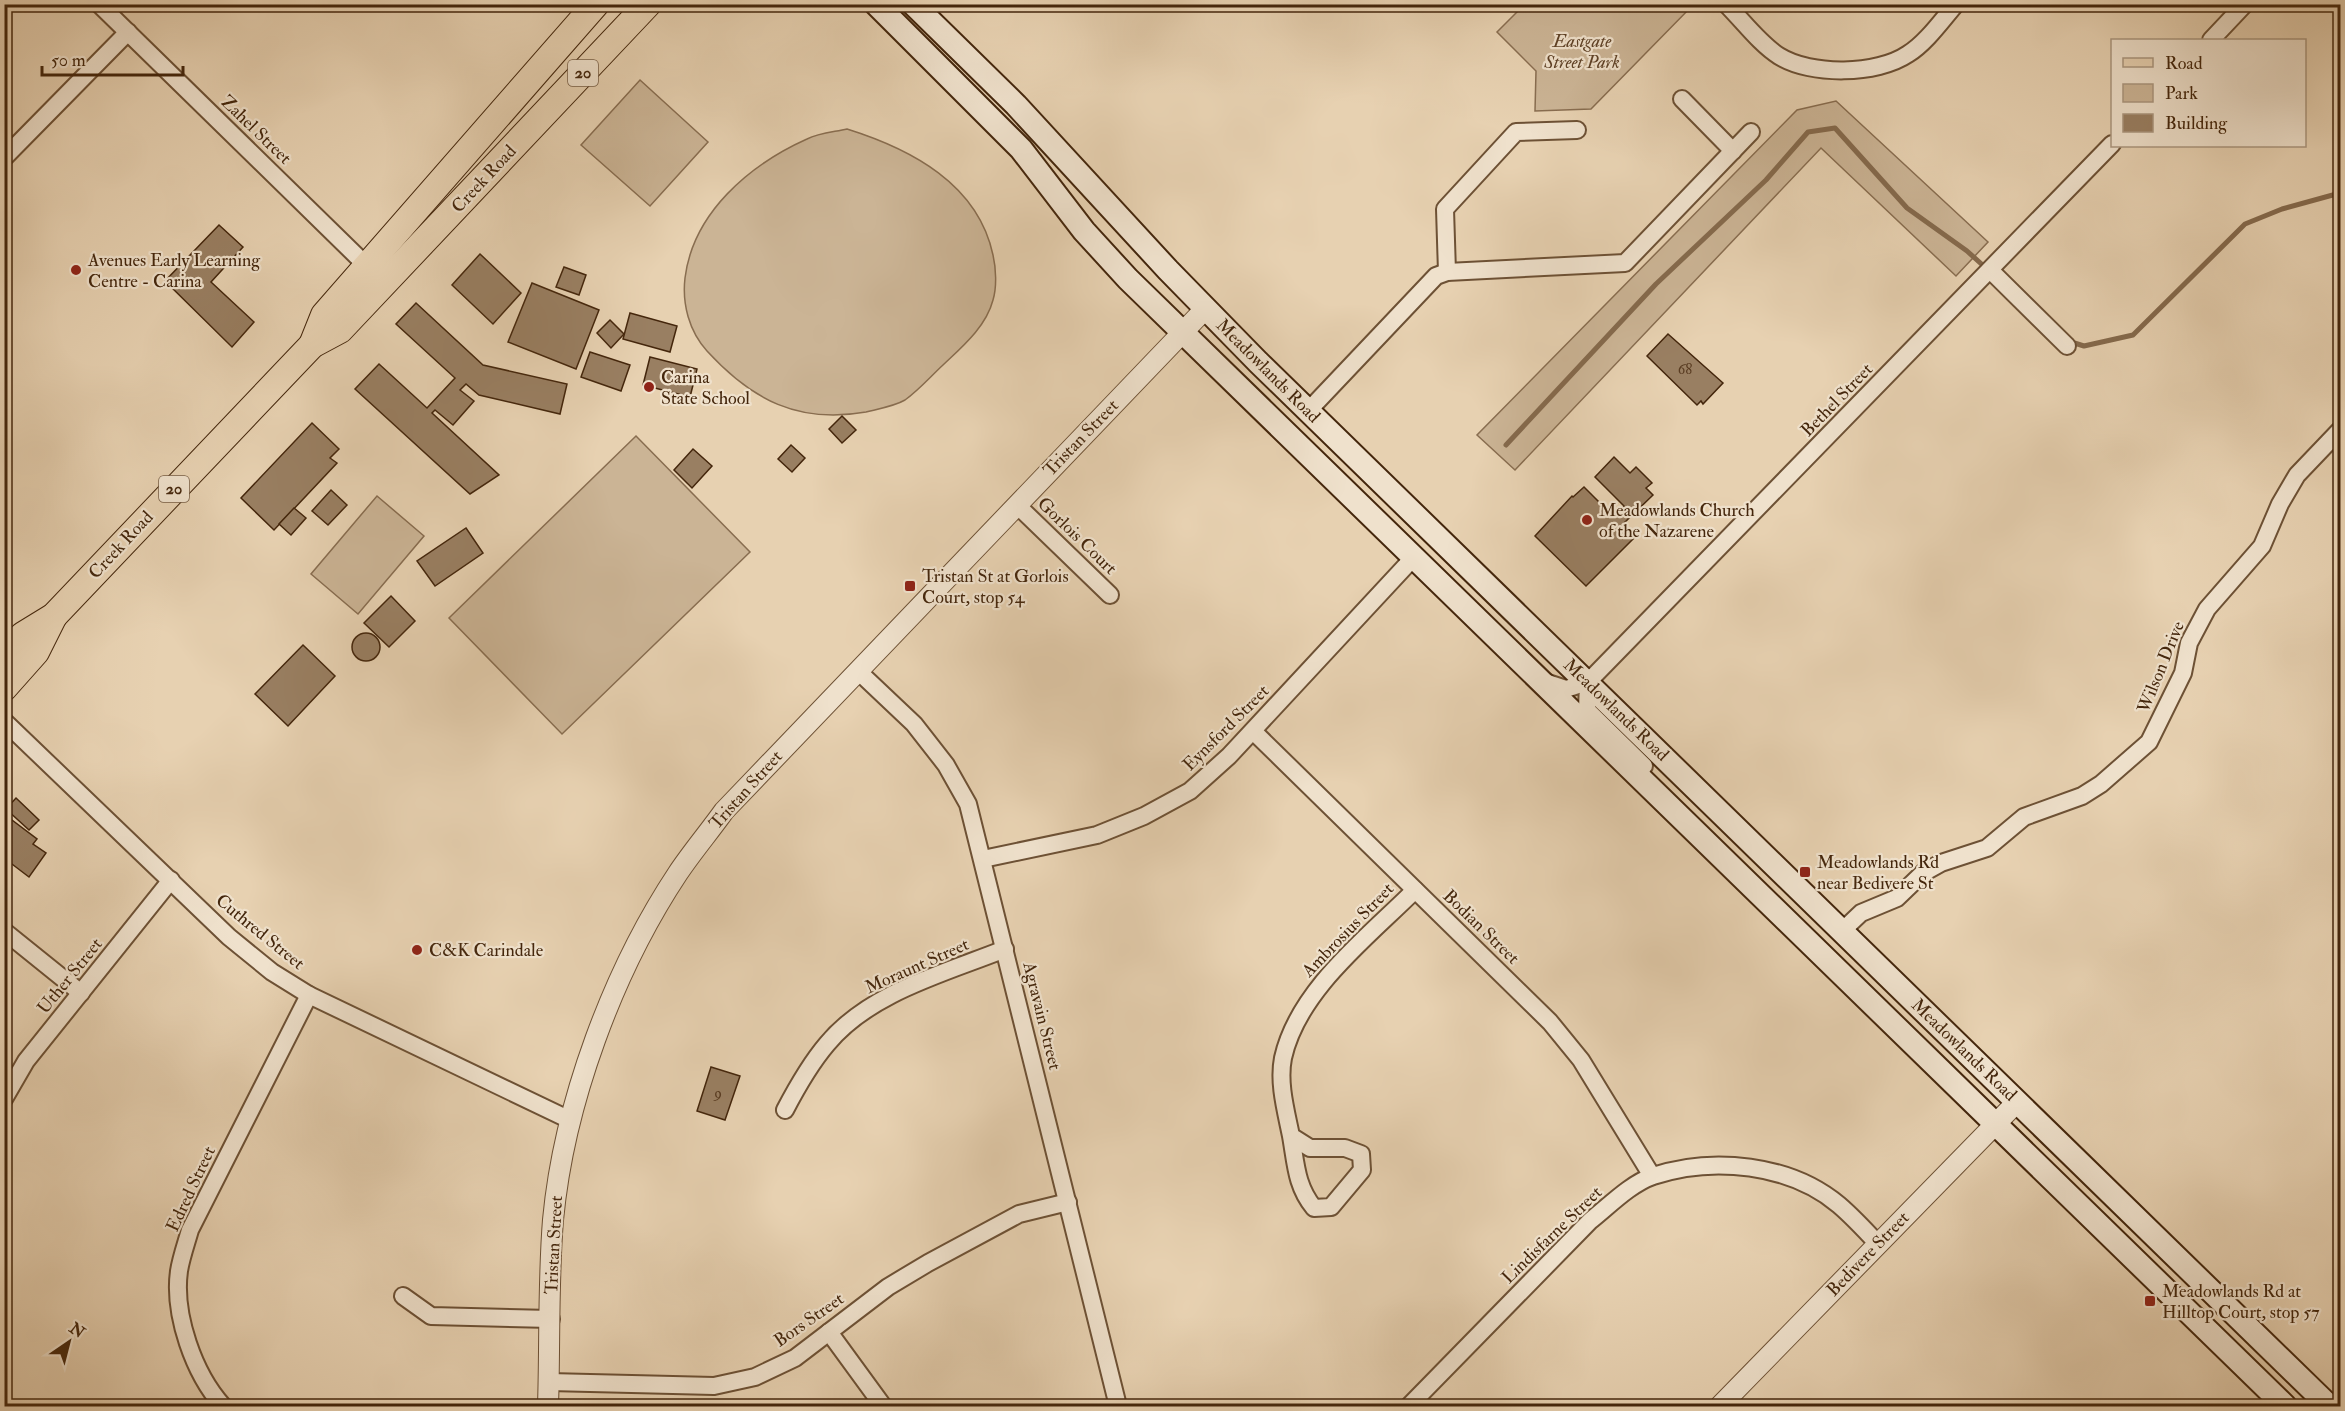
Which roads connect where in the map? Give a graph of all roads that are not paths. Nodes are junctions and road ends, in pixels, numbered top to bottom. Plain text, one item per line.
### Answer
1 (99, 4) edge
2 (596, 4) edge
3 (648, 4) edge
4 (876, 4) edge
5 (913, 4) edge
6 (1726, 4) edge
7 (1956, 4) edge
8 (2245, 4) edge
9 (129, 32) junction
10 (2212, 39) edge
11 (1682, 99) dead end
12 (1577, 129) dead end
13 (1750, 132) dead end
14 (2111, 145) edge
15 (1733, 151) junction
16 (4, 158) edge
17 (1995, 264) junction
18 (367, 266) junction
19 (1447, 272) junction
20 (385, 284) junction
21 (1206, 308) junction
22 (1183, 331) junction
23 (312, 345) junction
24 (2067, 346) dead end
25 (1308, 411) junction
26 (2340, 430) edge
27 (1017, 505) junction
28 (1414, 557) junction
29 (1110, 595) dead end
30 (54, 616) junction
31 (4, 654) edge
32 (858, 671) junction
33 (1542, 681) junction
34 (1588, 682) junction
35 (4, 688) edge
36 (4, 721) edge
37 (1253, 731) junction
38 (1696, 831) junction
39 (983, 859) junction
40 (171, 880) junction
41 (1415, 890) junction
42 (4, 931) edge
43 (1842, 931) junction
44 (1005, 949) junction
45 (81, 993) junction
46 (309, 995) junction
47 (4, 1099) edge
48 (2018, 1102) junction
49 (785, 1110) dead end
50 (570, 1120) junction
51 (1995, 1124) junction
52 (1291, 1136) junction
53 (1652, 1176) junction
54 (1068, 1202) junction
55 (1878, 1244) junction
56 (403, 1296) dead end
57 (550, 1319) junction
58 (829, 1332) junction
59 (549, 1382) junction
60 (223, 1407) edge
61 (548, 1407) edge
62 (884, 1407) edge
63 (1118, 1407) edge
64 (1409, 1407) edge
65 (1720, 1407) edge
66 (2285, 1407) edge
67 (2329, 1407) edge

1 - 9 street, Zahel Street
2 - 18 main road, Creek Road / 20
3 - 20 main road, Creek Road / 20
4 - 22 main road, Meadowlands Road
5 - 21 main road, Meadowlands Road
6 - 7 street
8 - 10 street
9 - 16 street
9 - 18 street, Zahel Street
11 - 15 street
12 - 19 street
13 - 15 street
14 - 17 street, Bethel Street
15 - 19 street
17 - 24 street
17 - 34 street, Bethel Street
18 - 20 street, Zahel Street
18 - 23 main road, Creek Road / 20
19 - 25 street
20 - 23 main road, Creek Road / 20
21 - 22 street, Tristan Street
21 - 25 main road, Meadowlands Road
22 - 27 street, Tristan Street
22 - 28 main road, Meadowlands Road
23 - 30 main road, Creek Road / 20
25 - 34 main road, Meadowlands Road
26 - 43 street, Wilson Drive
27 - 29 street, Gorlois Court
27 - 32 street, Tristan Street
28 - 33 main road, Meadowlands Road
28 - 37 street, Eynsford Street
30 - 31 main road, Creek Road / 20
30 - 35 main road, Creek Road / 20
32 - 39 street, Agravain Street
32 - 50 street, Tristan Street
33 - 34 street
33 - 38 main road, Meadowlands Road
34 - 38 street
34 - 43 main road, Meadowlands Road
36 - 40 street, Cuthred Street
37 - 39 street, Eynsford Street
37 - 41 street, Bodian Street
38 - 51 main road, Meadowlands Road
39 - 44 street, Agravain Street
40 - 45 street, Uther Street
40 - 46 street, Cuthred Street
41 - 52 street, Ambrosius Street
41 - 53 street, Bodian Street
42 - 45 street
43 - 48 main road, Meadowlands Road
44 - 49 street, Moraunt Street
44 - 54 street, Agravain Street
45 - 47 street, Uther Street
46 - 50 street, Cuthred Street
46 - 60 street, Edred Street
48 - 51 street, Bedivere Street
48 - 67 main road, Meadowlands Road
50 - 57 street, Tristan Street
51 - 55 street, Bedivere Street
51 - 66 main road, Meadowlands Road
52 - 52 street, Ambrosius Street
53 - 55 street, Lindisfarne Street
53 - 64 street, Lindisfarne Street
54 - 58 street, Bors Street
54 - 63 street, Agravain Street
55 - 65 street, Bedivere Street
56 - 57 street
57 - 59 street, Tristan Street
58 - 59 street, Bors Street
58 - 62 street
59 - 61 street, Tristan Street

